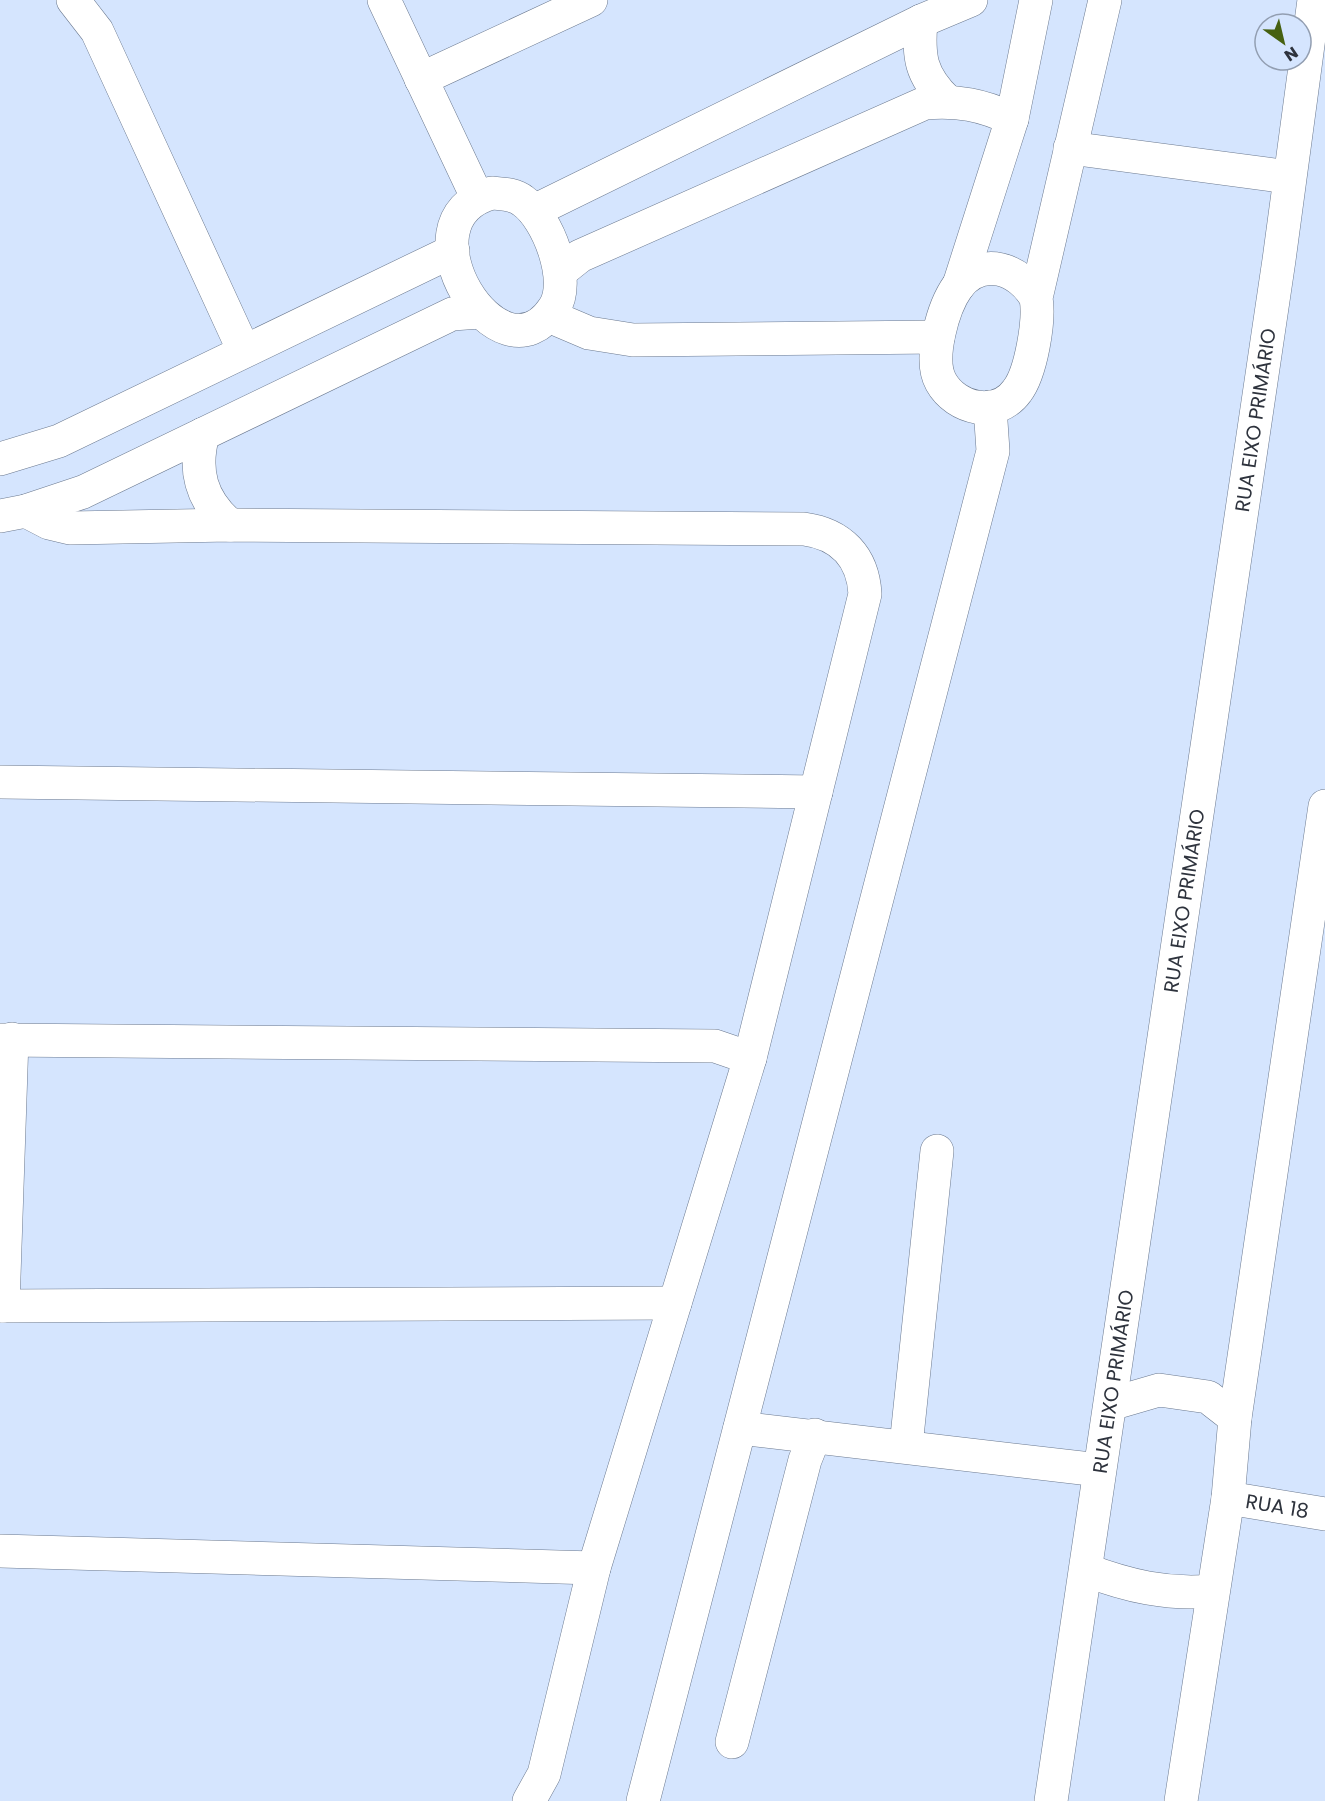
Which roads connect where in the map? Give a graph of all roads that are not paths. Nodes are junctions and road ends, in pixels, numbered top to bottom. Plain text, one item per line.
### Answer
1 (73, 0) edge
2 (384, 0) edge
3 (591, 0) edge
4 (971, 0) edge
5 (1036, 0) edge
6 (1105, 0) edge
7 (1314, 0) edge
8 (921, 21) junction
9 (421, 79) junction
10 (947, 101) junction
11 (1012, 119) junction
12 (1070, 148) junction
13 (1289, 177) junction
14 (477, 197) junction
15 (534, 211) junction
16 (453, 251) junction
17 (560, 272) junction
18 (959, 285) junction
19 (1036, 298) junction
20 (480, 312) junction
21 (549, 316) junction
22 (938, 337) junction
23 (244, 351) junction
24 (990, 407) junction
25 (203, 434) junction
26 (0, 459) edge
27 (13, 514) edge
28 (230, 525) junction
29 (0, 782) edge
30 (816, 792) junction
31 (1325, 806) edge
32 (6, 1040) edge
33 (750, 1058) junction
34 (938, 1151) dead end
35 (675, 1303) junction
36 (2, 1306) edge
37 (1111, 1404) junction
38 (1235, 1418) junction
39 (740, 1428) junction
40 (815, 1435) junction
41 (906, 1446) junction
42 (1099, 1470) junction
43 (1228, 1498) junction
44 (1325, 1514) edge
45 (0, 1551) edge
46 (594, 1568) junction
47 (1086, 1570) junction
48 (1212, 1591) junction
49 (732, 1742) dead end
50 (530, 1801) edge
51 (643, 1801) edge
52 (1051, 1801) edge
53 (1181, 1801) edge

1 - 23 street
2 - 9 street
3 - 9 street
4 - 8 street
5 - 11 street
6 - 12 street
7 - 13 street, RUA EIXO PRIMÁRIO
8 - 10 street
8 - 15 street
9 - 14 street
10 - 11 street
10 - 17 street
11 - 18 street
12 - 13 street
12 - 19 street
13 - 37 street, RUA EIXO PRIMÁRIO
14 - 15 street
14 - 16 street
15 - 17 street
16 - 20 street
16 - 23 street
17 - 21 street
18 - 19 street
18 - 22 street
19 - 24 street
20 - 21 street
20 - 25 street
21 - 22 street
22 - 24 street
23 - 26 street
24 - 39 street
25 - 27 street
25 - 28 street
27 - 28 street
28 - 30 street
29 - 30 street
30 - 33 street
31 - 38 street
32 - 33 street
32 - 36 street
33 - 35 street
34 - 41 street
35 - 36 street
35 - 46 street
37 - 38 street
37 - 42 street, RUA EIXO PRIMÁRIO
38 - 43 street
39 - 40 street
39 - 51 street
40 - 41 street
40 - 49 street
41 - 42 street
42 - 47 street, RUA EIXO PRIMÁRIO
43 - 44 street, RUA 18
43 - 48 street
45 - 46 street
46 - 50 street
47 - 48 street
47 - 52 street, RUA EIXO PRIMÁRIO
48 - 53 street

